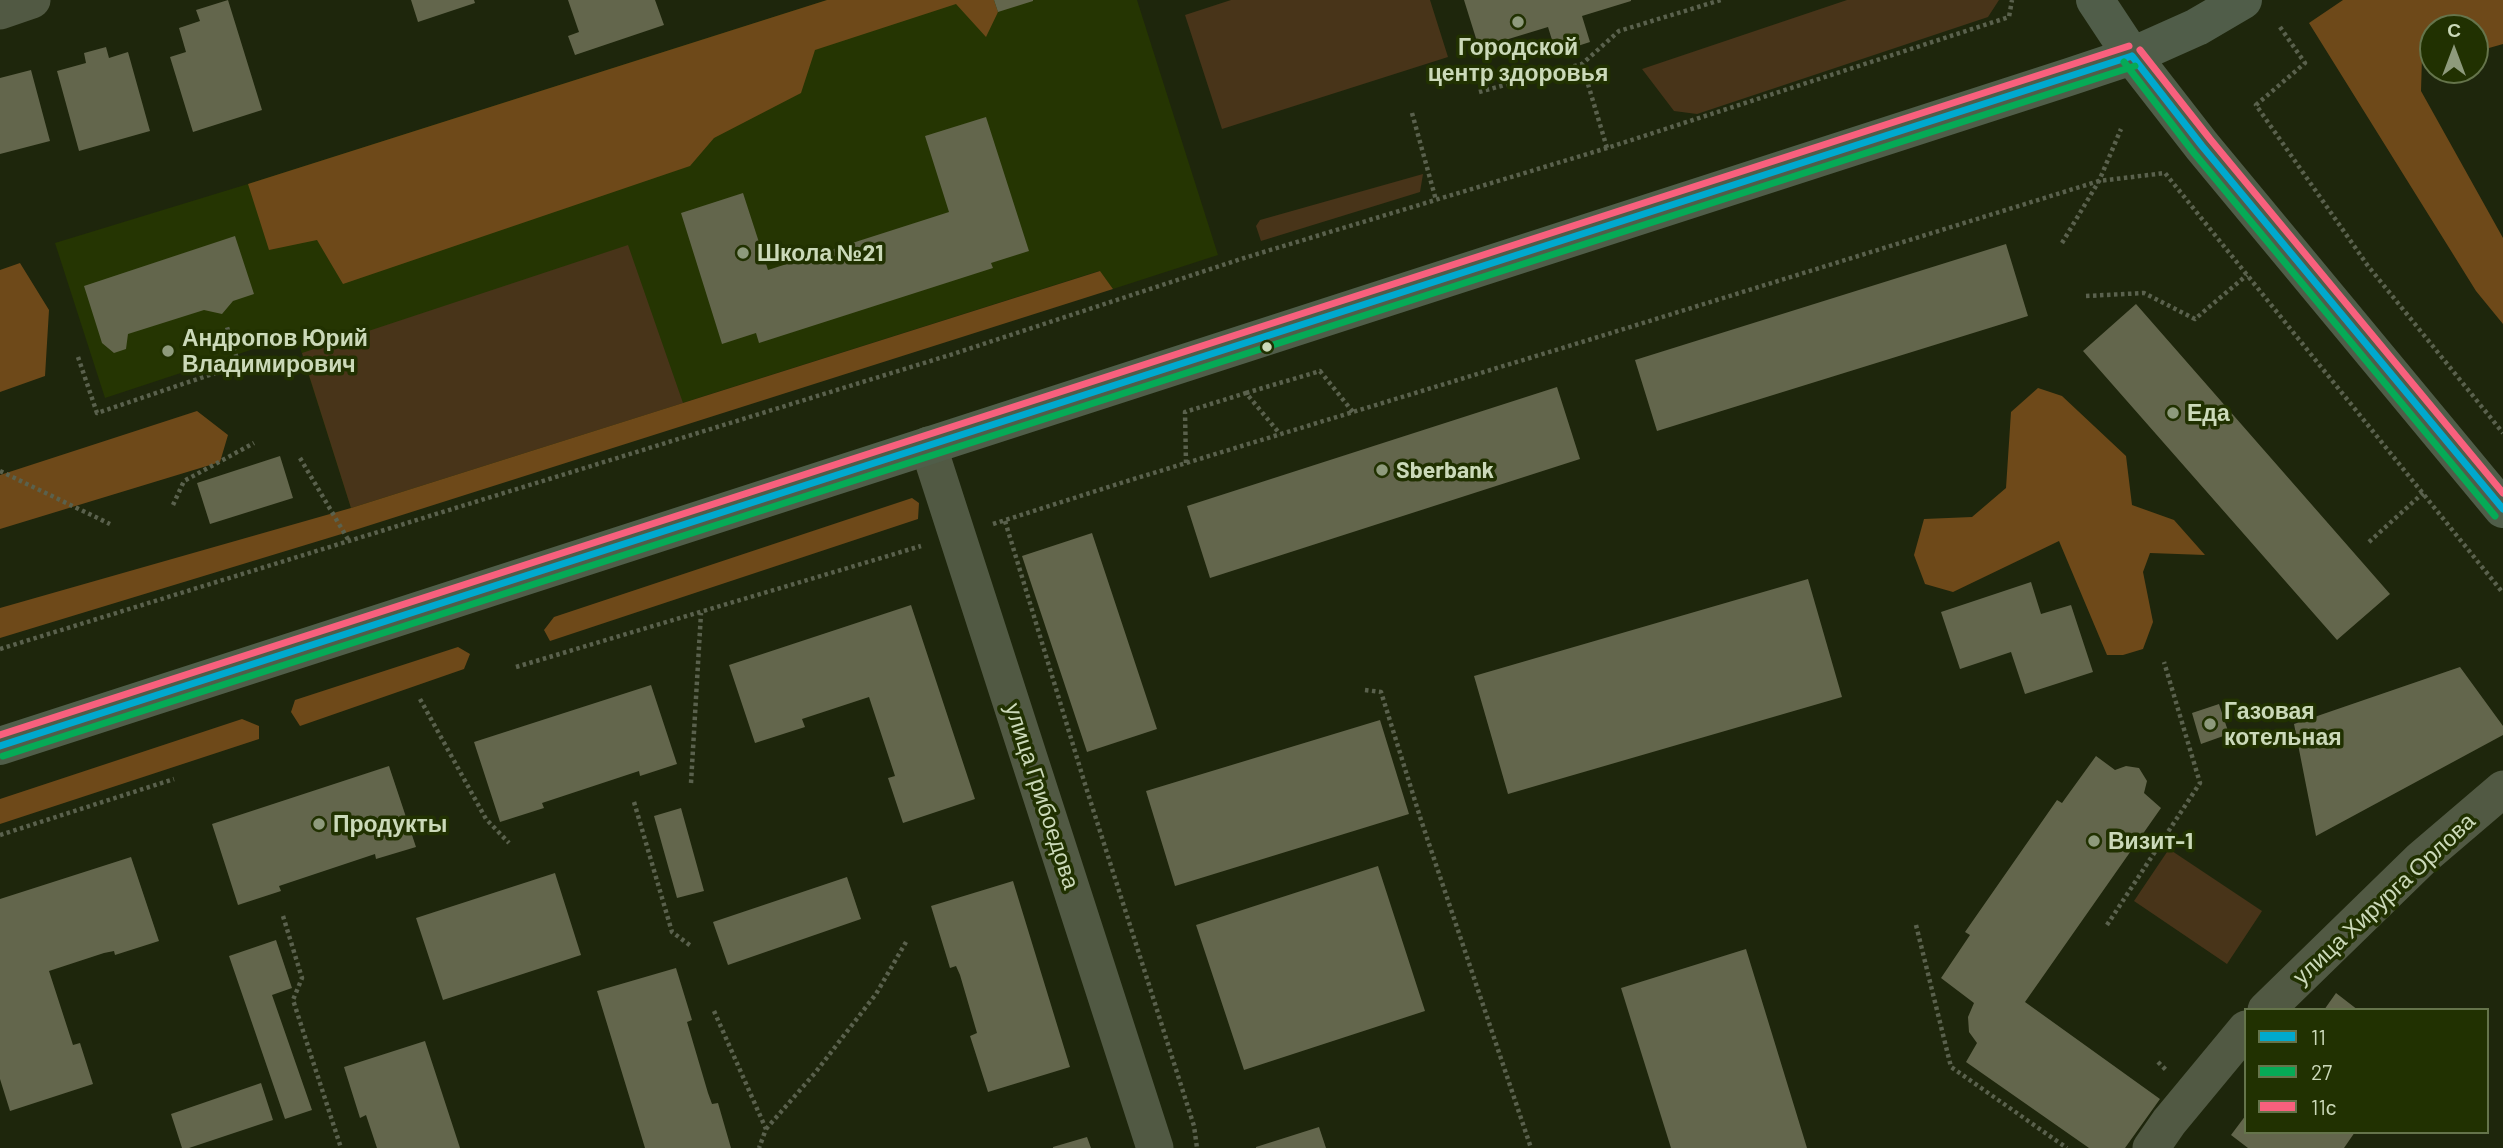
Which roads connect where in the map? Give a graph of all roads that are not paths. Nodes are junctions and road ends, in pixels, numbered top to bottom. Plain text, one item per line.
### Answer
1 (32, 0) edge
2 (2095, 0) edge
3 (2242, 0) edge
4 (0, 11) edge
5 (2132, 56) junction
6 (928, 445) junction
7 (2503, 509) edge
8 (0, 746) edge
9 (2503, 789) edge
10 (2268, 1008) edge
11 (2244, 1032) edge
12 (1155, 1148) edge
13 (2151, 1148) edge

1 - 4 street
2 - 5 main road
3 - 5 main road
5 - 6 main road
5 - 7 main road
6 - 8 main road
6 - 12 street, улица Грибоедова
9 - 10 street, улица Хирурга Орлова
11 - 13 street

